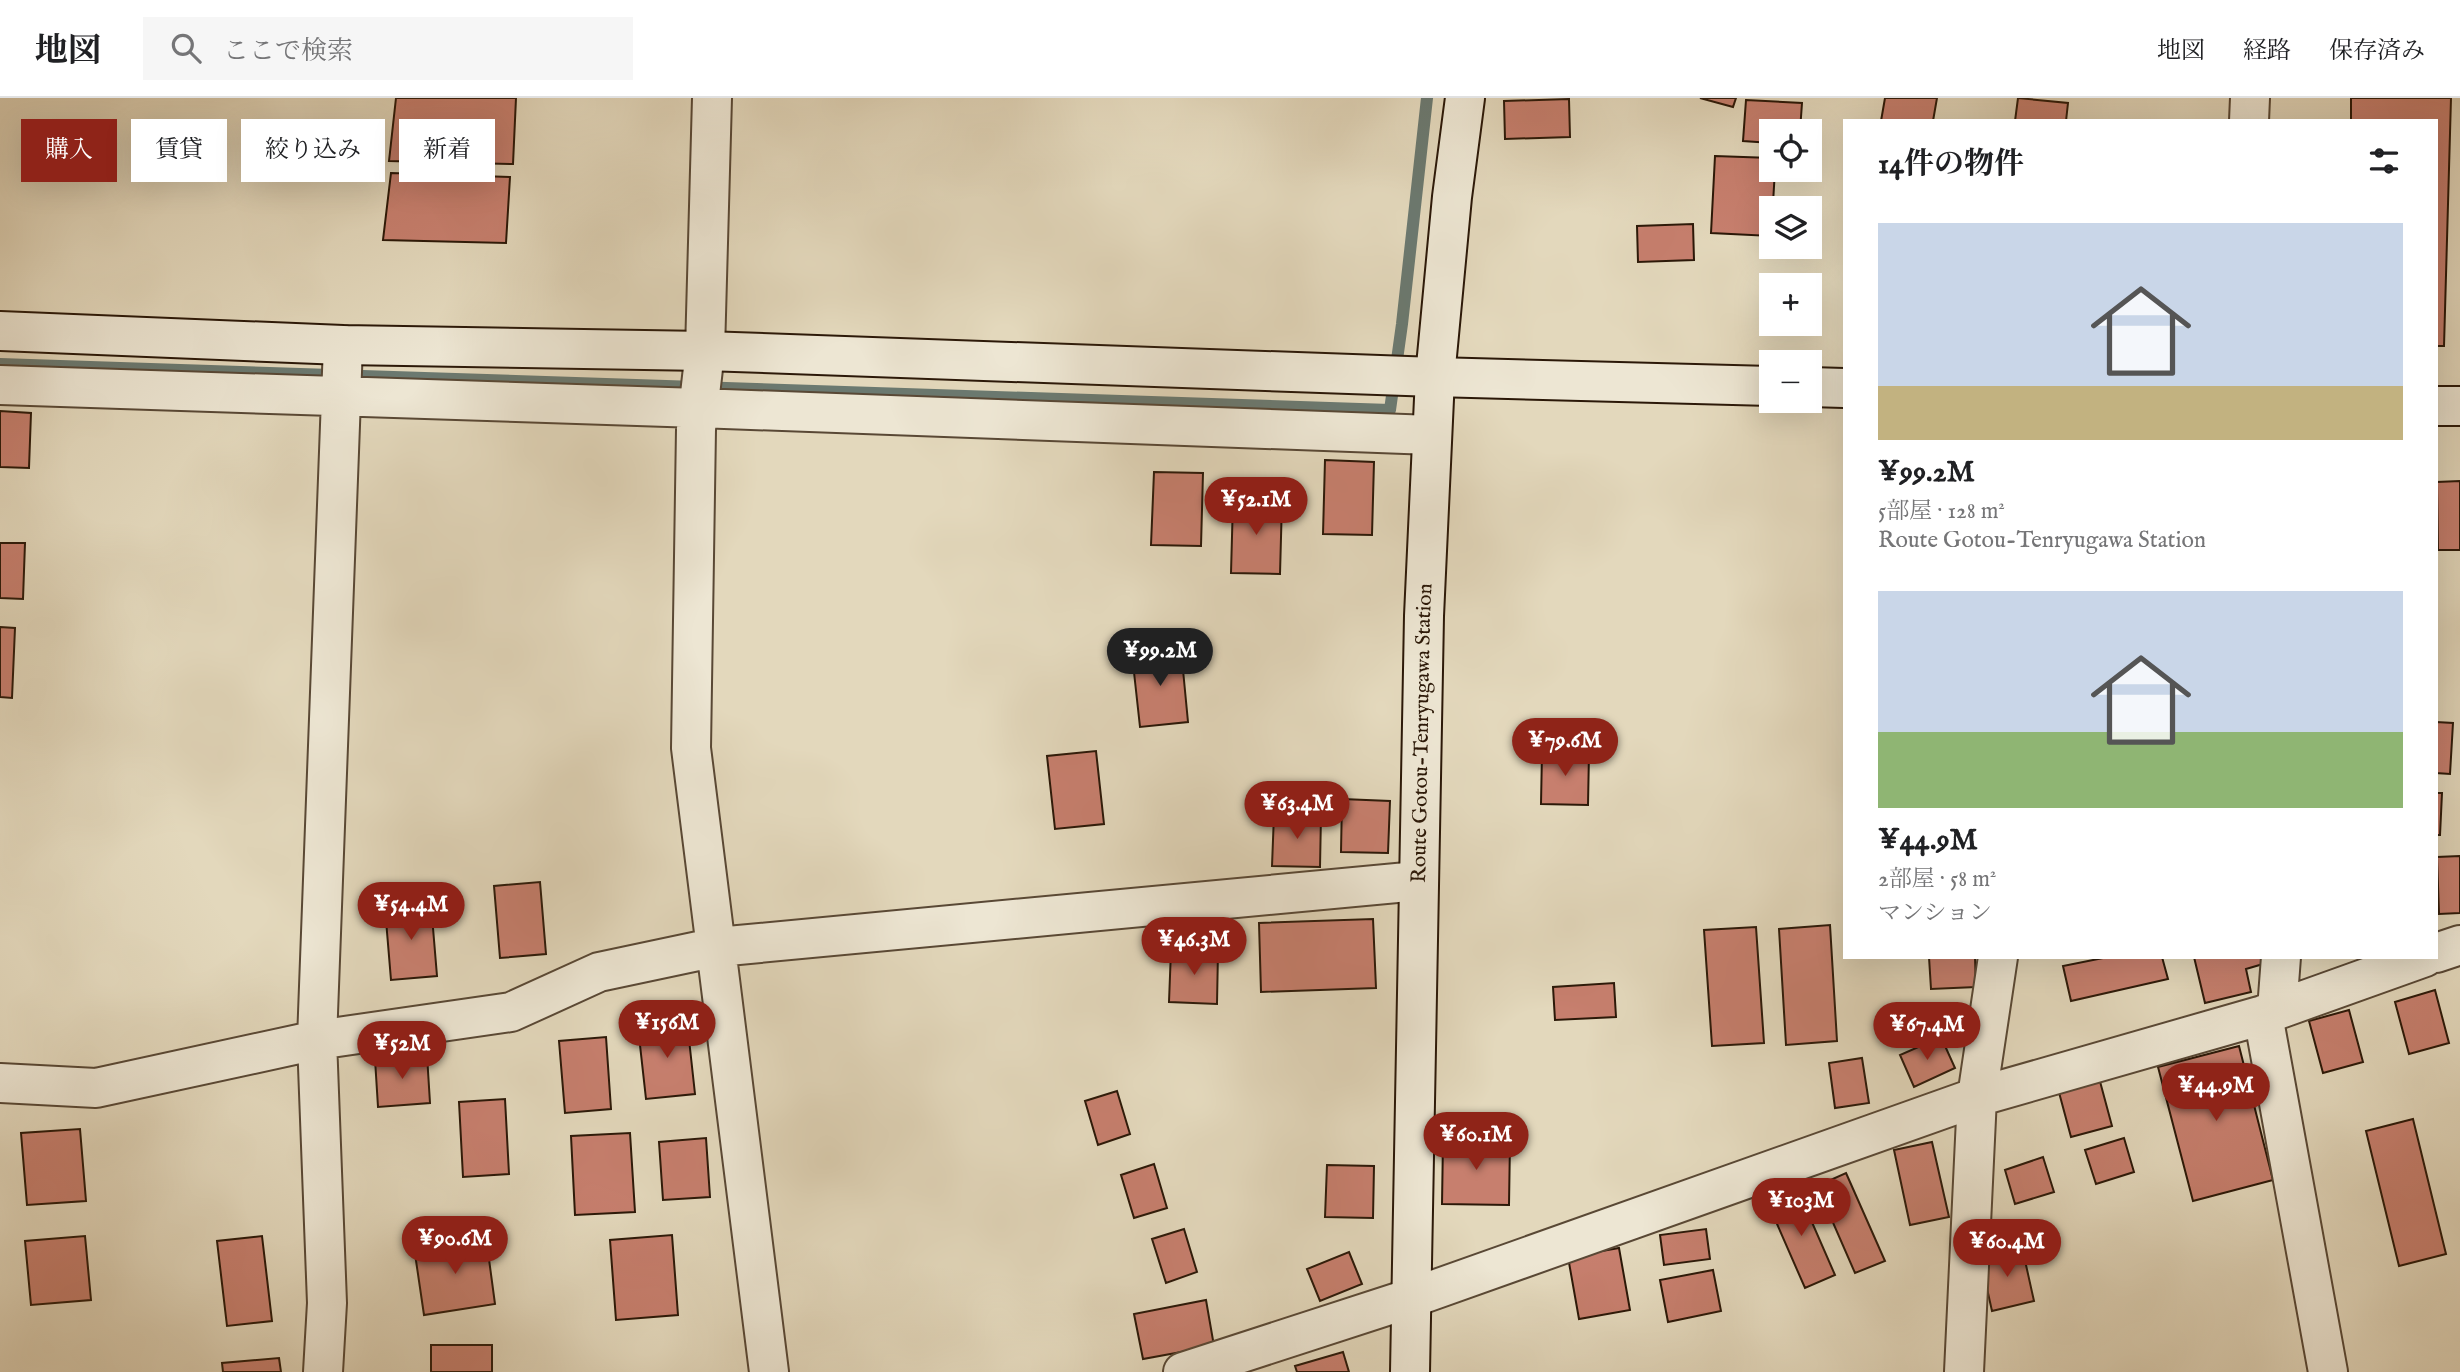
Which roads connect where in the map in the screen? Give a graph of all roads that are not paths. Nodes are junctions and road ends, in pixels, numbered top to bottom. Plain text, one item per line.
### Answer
1 (712, 98) edge
2 (1465, 98) edge
3 (2250, 98) edge
4 (2249, 119) edge
5 (0, 331) edge
6 (343, 345) junction
7 (705, 351) junction
8 (1435, 377) junction
9 (0, 386) edge
10 (1759, 386) edge
11 (1822, 387) edge
12 (1843, 388) edge
13 (341, 397) junction
14 (2438, 406) edge
15 (2460, 406) edge
16 (698, 408) junction
17 (1432, 435) junction
18 (1418, 881) junction
19 (2460, 945) edge
20 (717, 947) junction
21 (2438, 952) edge
22 (1998, 959) edge
23 (2281, 959) edge
24 (2419, 959) edge
25 (2270, 1013) junction
26 (317, 1040) junction
27 (0, 1083) edge
28 (1977, 1097) junction
29 (1411, 1298) junction
30 (323, 1372) edge
31 (769, 1372) edge
32 (1183, 1372) edge
33 (1410, 1372) edge
34 (1964, 1372) edge
35 (2328, 1372) edge

1 - 7 street
2 - 8 street, Route Gotou-Tenryugawa Station
3 - 4 street
5 - 6 street
6 - 7 street
6 - 13 street
7 - 8 street
7 - 16 street
8 - 10 street
8 - 17 street, Route Gotou-Tenryugawa Station
9 - 13 street
11 - 12 street
13 - 16 street
13 - 26 street
14 - 15 street
16 - 17 street
16 - 20 street
17 - 18 street, Route Gotou-Tenryugawa Station
18 - 20 street
18 - 29 street, Route Gotou-Tenryugawa Station
19 - 21 street
20 - 26 street
20 - 31 street
22 - 28 street
23 - 25 street
24 - 25 street
25 - 28 street
25 - 35 street
26 - 27 street
26 - 30 street
28 - 29 street
28 - 34 street
29 - 32 street
29 - 33 street, Route Gotou-Tenryugawa Station

